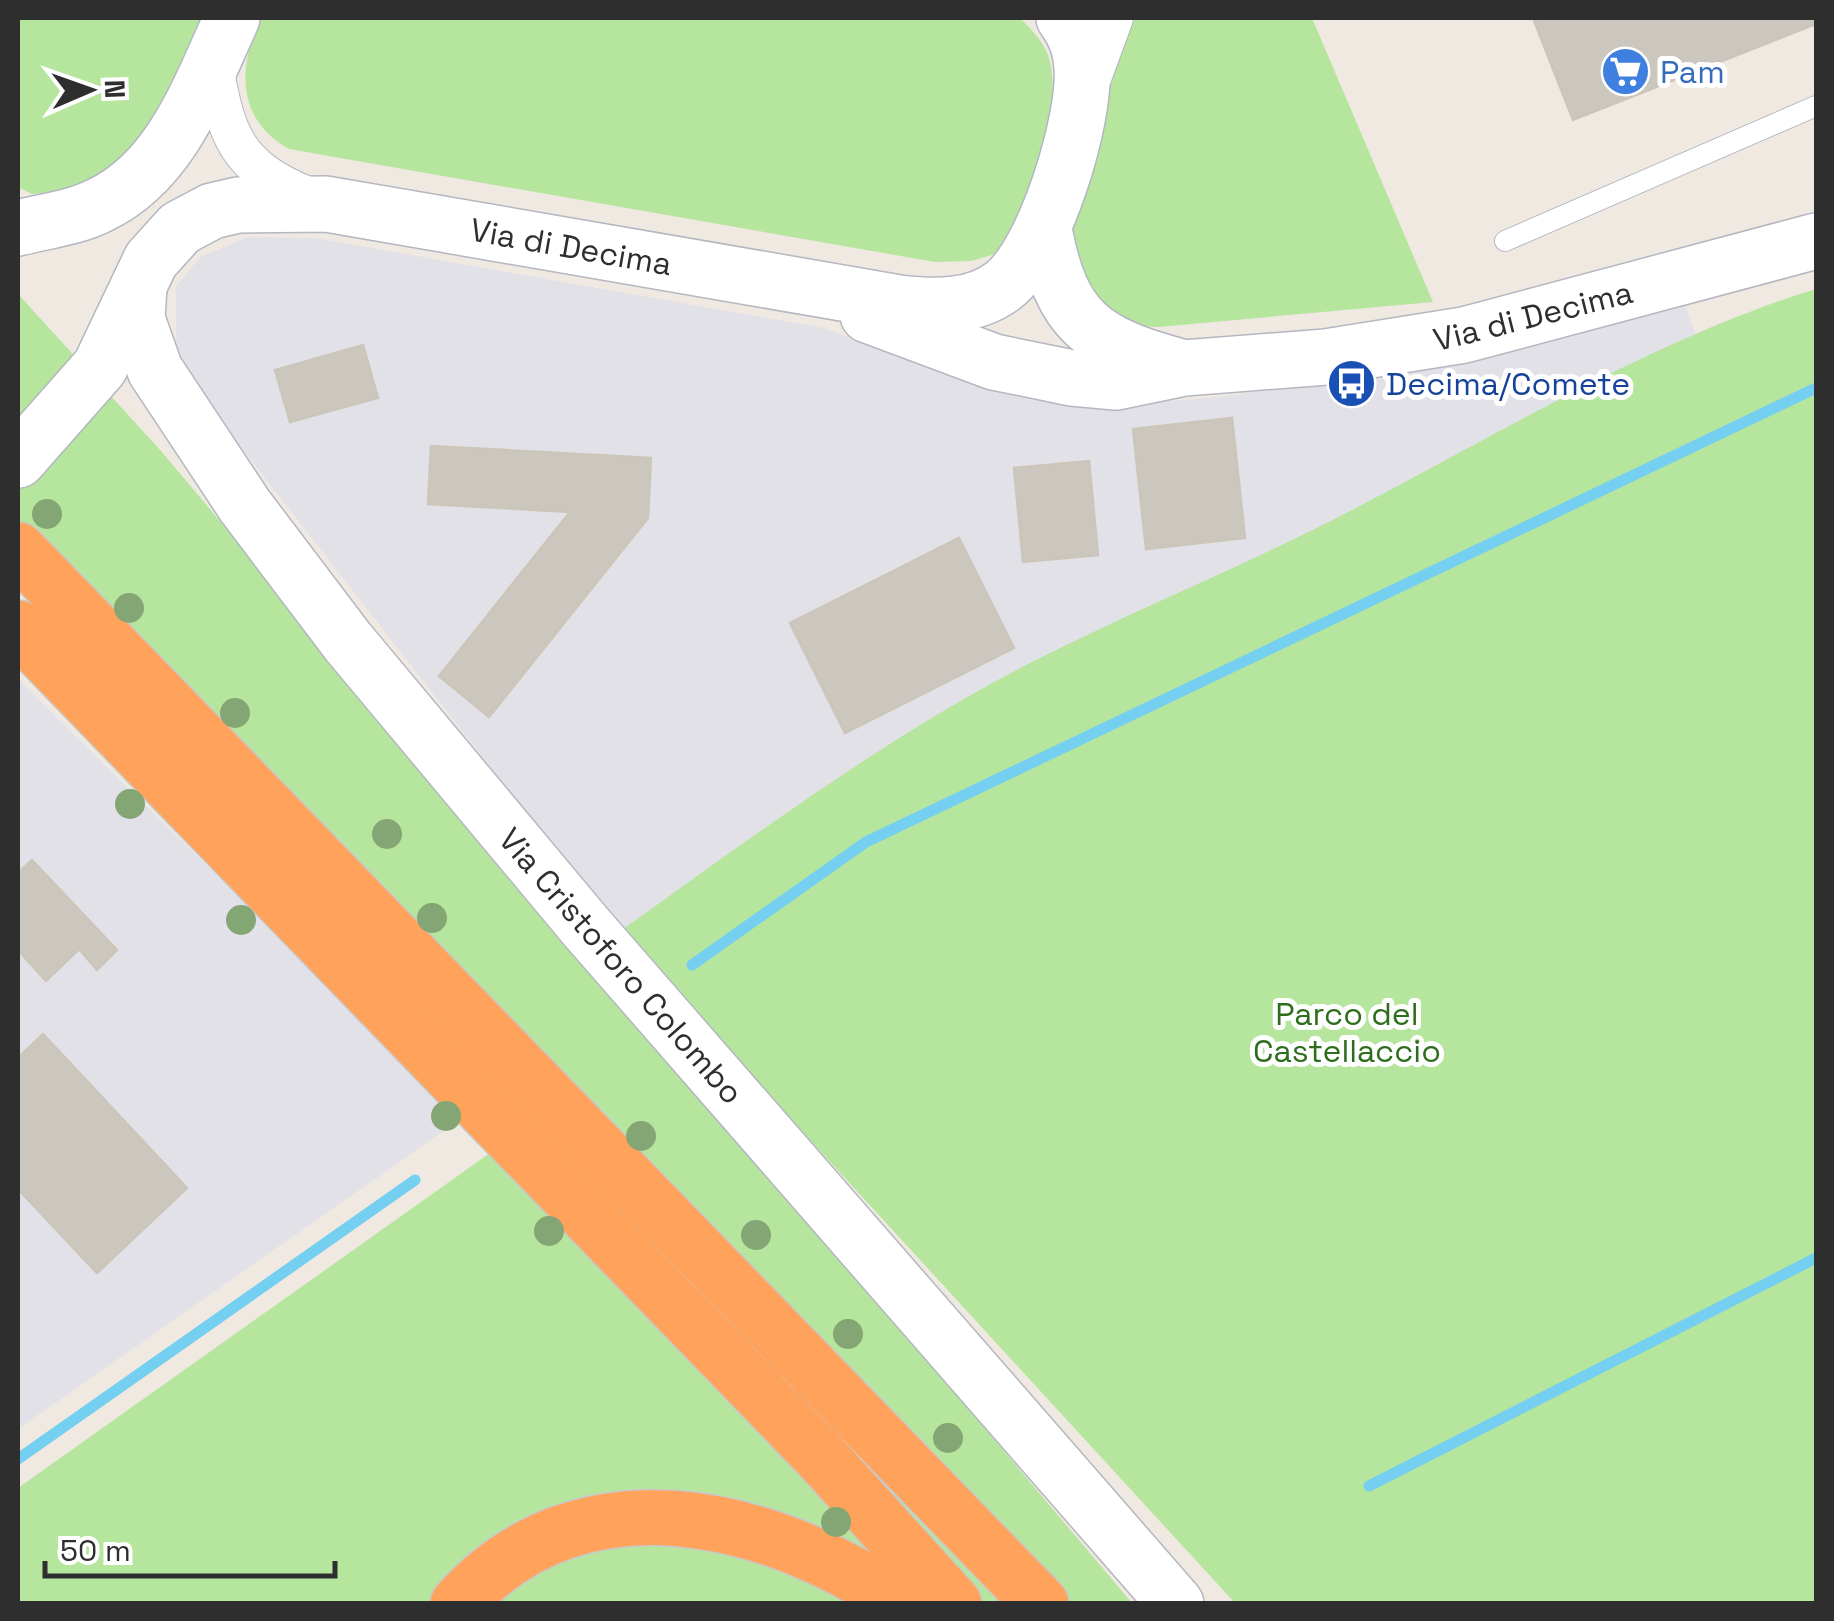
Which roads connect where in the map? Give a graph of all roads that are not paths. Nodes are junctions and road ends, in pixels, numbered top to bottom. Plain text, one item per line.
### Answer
1 (1064, 18) edge
2 (1114, 18) edge
3 (223, 39) edge
4 (1816, 106) edge
5 (1078, 116) junction
6 (326, 204) junction
7 (30, 221) edge
8 (1044, 229) junction
9 (1505, 241) dead end
10 (1816, 241) edge
11 (139, 286) junction
12 (816, 290) junction
13 (1184, 368) junction
14 (18, 460) edge
15 (18, 550) edge
16 (18, 628) edge
17 (458, 1604) edge
18 (901, 1604) edge
19 (954, 1604) edge
20 (1042, 1604) edge
21 (1176, 1604) edge

1 - 5 main road
2 - 5 street
3 - 6 street, Via di Decima
3 - 7 main road
4 - 9 lane
5 - 8 main road
6 - 11 main road, Via di Decima
6 - 12 main road, Via di Decima
8 - 12 main road, Via di Decima
8 - 13 main road, Via di Decima
10 - 13 main road, Via di Decima
11 - 14 main road, Via di Decima
11 - 21 main road, Via Cristoforo Colombo
12 - 13 main road, Via di Decima
15 - 20 highway
16 - 19 highway
17 - 18 highway

